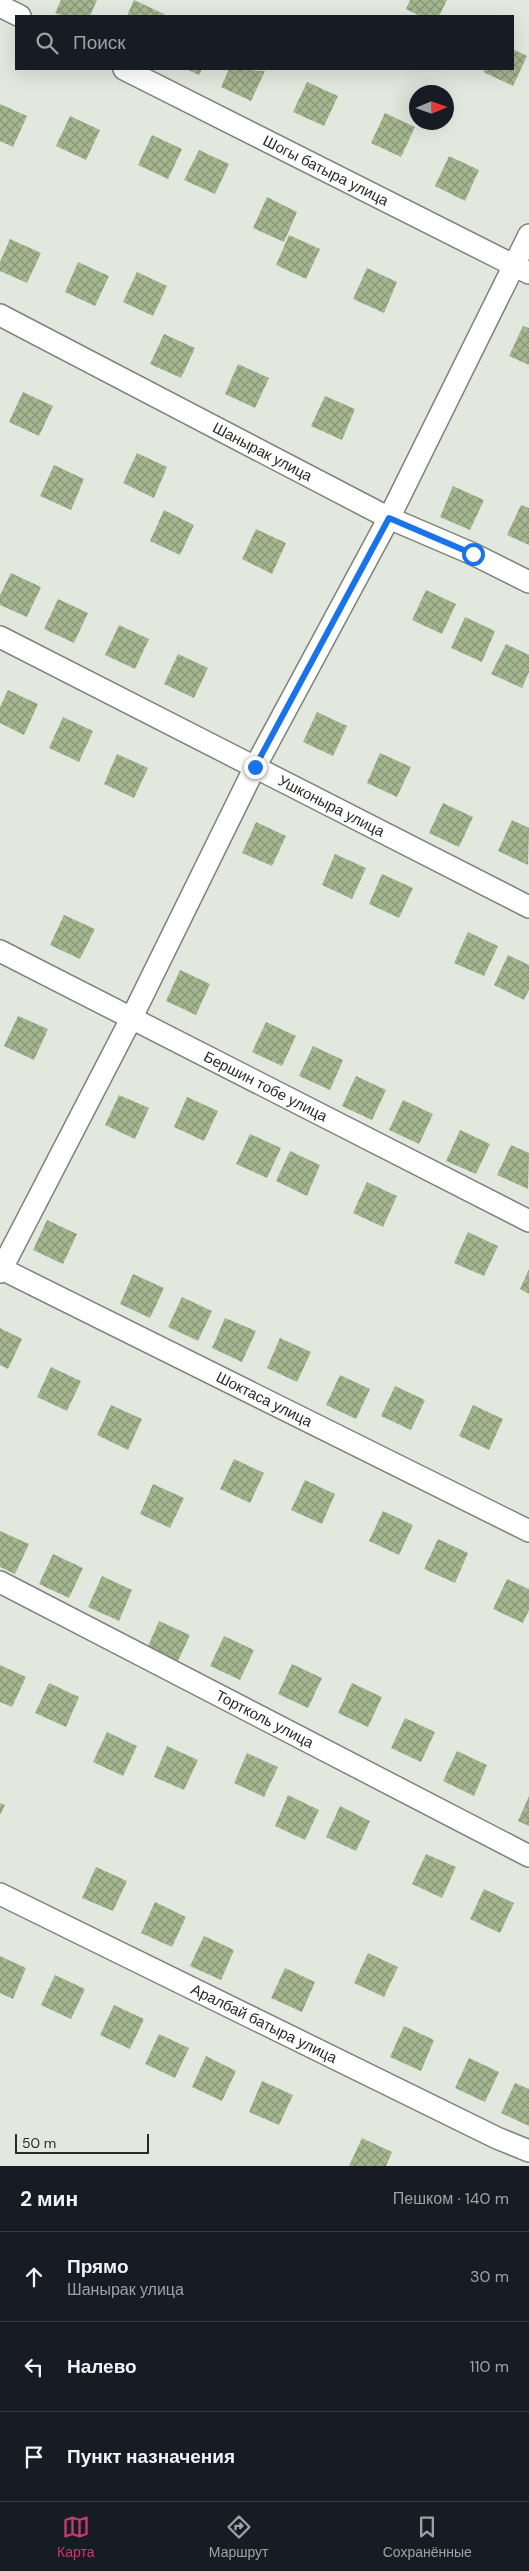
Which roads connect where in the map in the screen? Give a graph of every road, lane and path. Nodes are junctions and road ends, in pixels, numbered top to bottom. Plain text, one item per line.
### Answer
1 (0, 6) edge
2 (18, 15) edge
3 (126, 70) edge
4 (529, 235) edge
5 (521, 269) edge
6 (0, 315) edge
7 (389, 518) junction
8 (529, 582) edge
9 (0, 637) edge
10 (255, 767) junction
11 (529, 908) edge
12 (0, 951) edge
13 (131, 1019) junction
14 (529, 1221) edge
15 (1, 1270) edge
16 (529, 1531) edge
17 (0, 1582) edge
18 (529, 1856) edge
19 (0, 1894) edge
20 (529, 2151) edge

1 - 2 street
3 - 5 street, Шогы батыра улица
4 - 5 street
5 - 7 street
6 - 7 street, Шанырак улица
7 - 8 street, Шанырак улица
7 - 10 street
9 - 10 street, Ушконыра улица
10 - 11 street, Ушконыра улица
10 - 13 street
12 - 13 street, Бершин тобе улица
13 - 14 street, Бершин тобе улица
13 - 15 street
15 - 16 street, Шоктаса улица
17 - 18 street, Тортколь улица
19 - 20 street, Аралбай батыра улица

